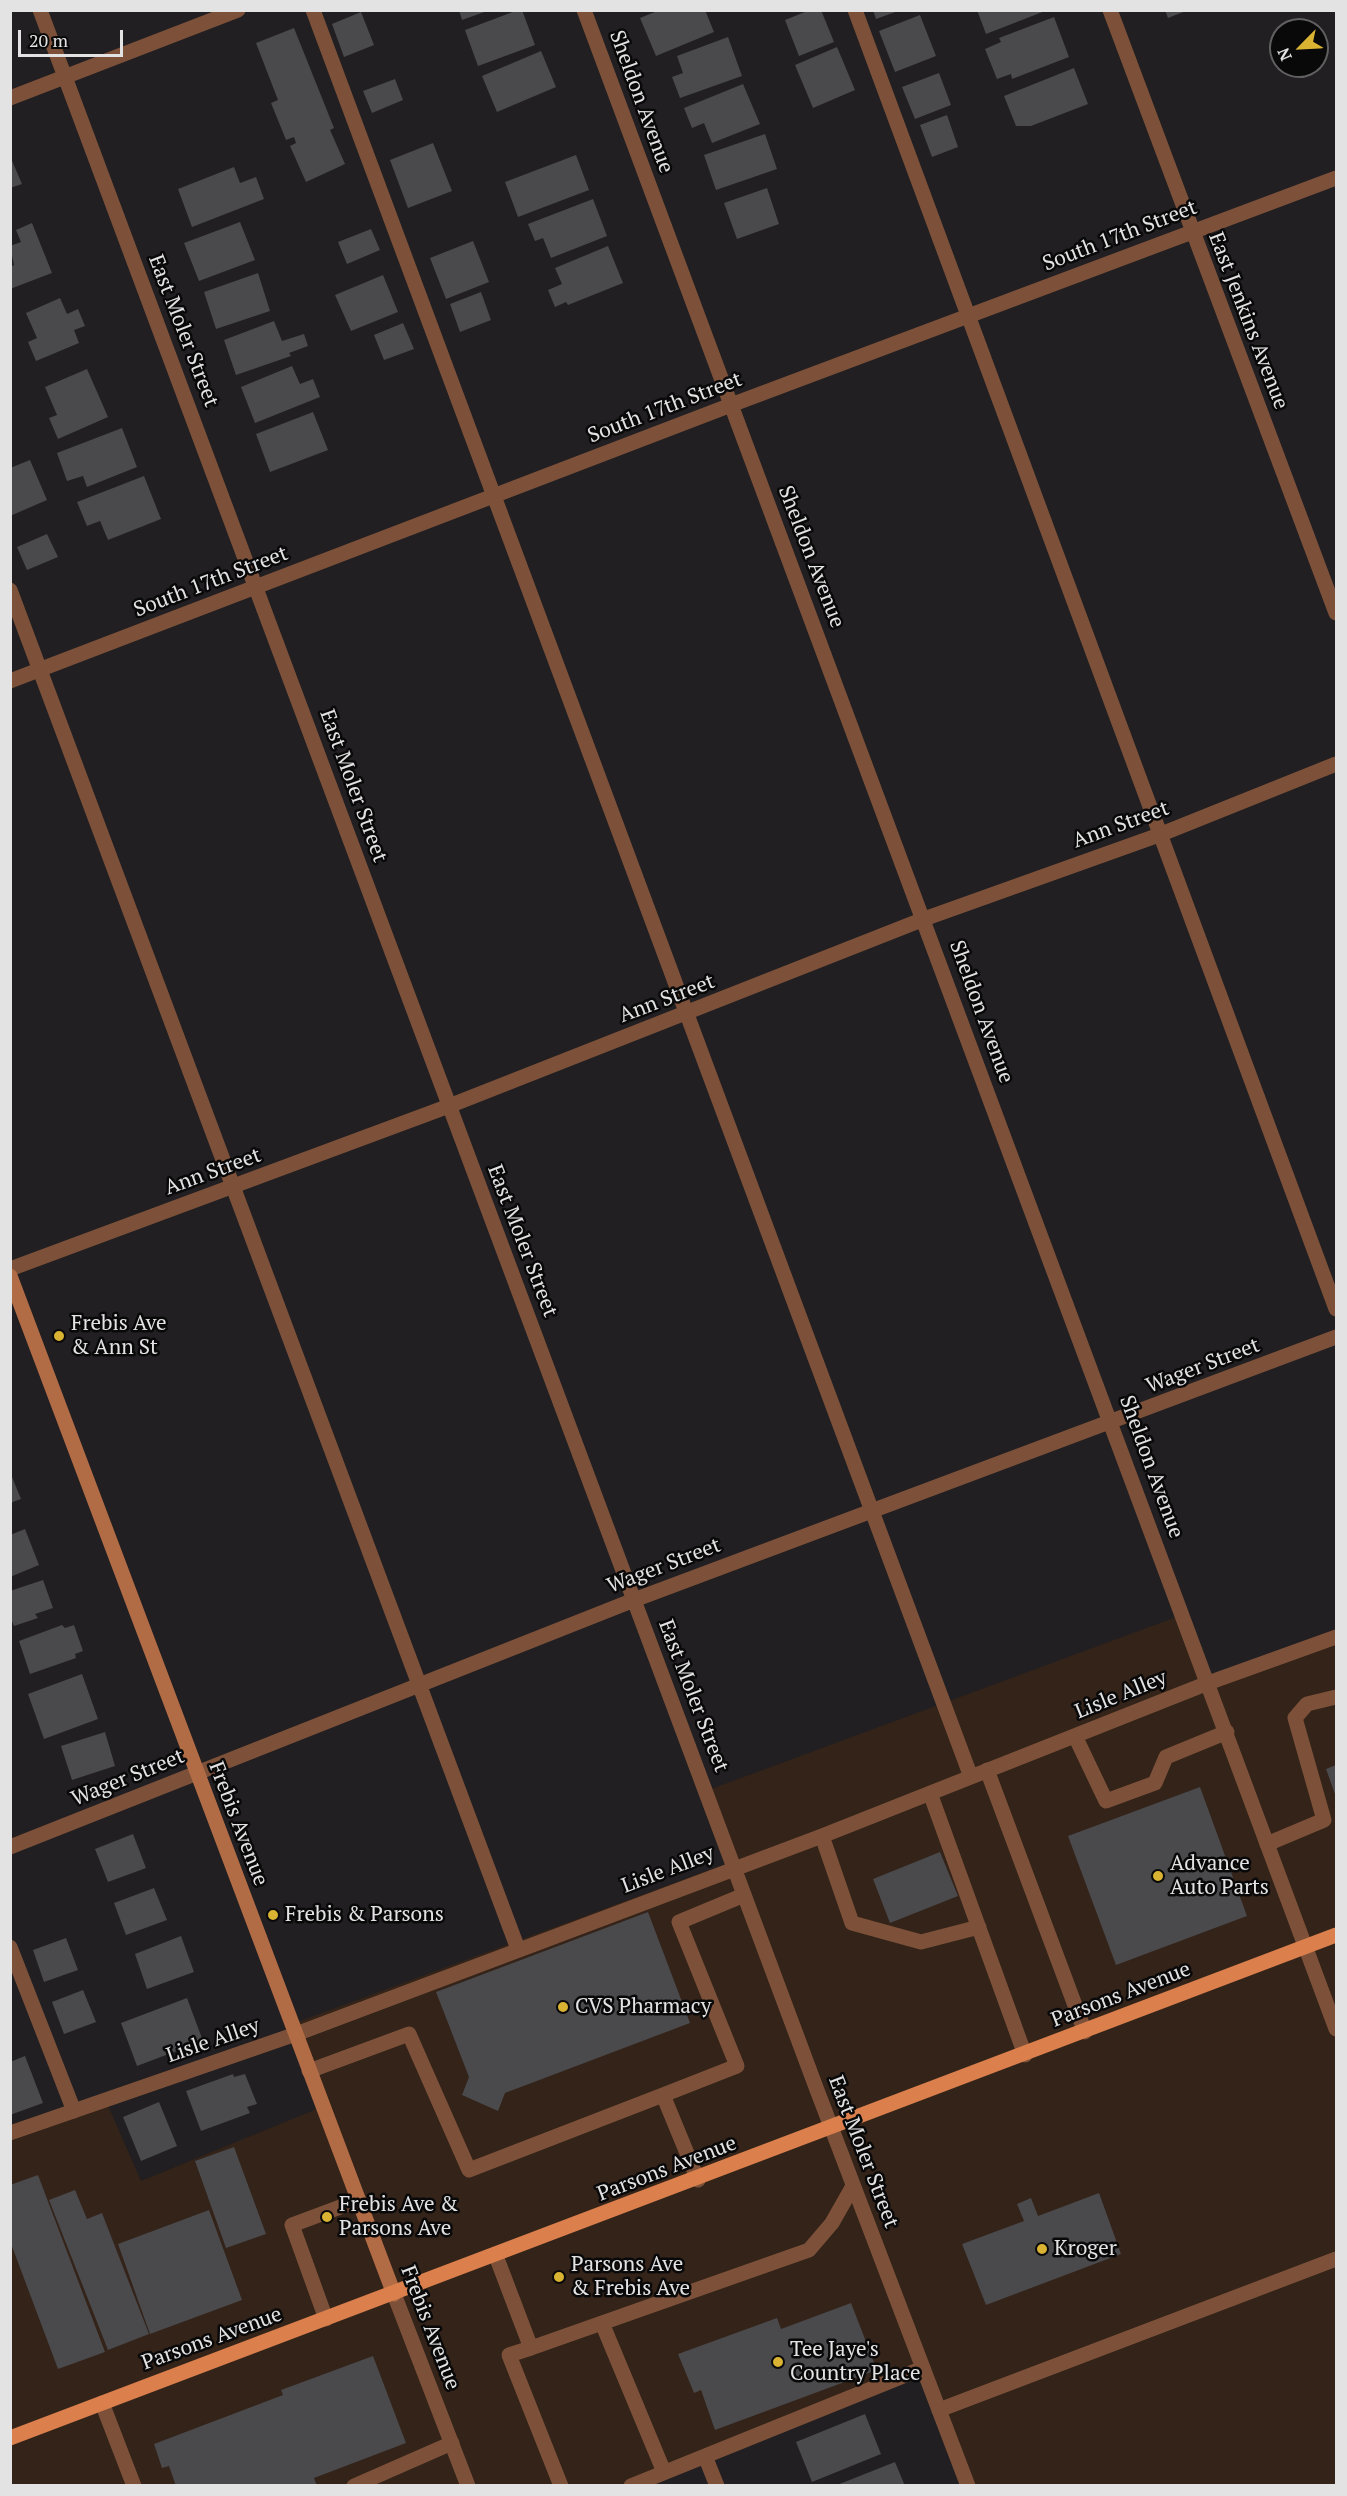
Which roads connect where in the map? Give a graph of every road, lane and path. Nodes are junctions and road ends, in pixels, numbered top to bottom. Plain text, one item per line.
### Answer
1 (40, 10) edge
2 (238, 10) edge
3 (313, 10) edge
4 (584, 10) edge
5 (855, 10) edge
6 (1110, 10) edge
7 (65, 76) junction
8 (10, 98) edge
9 (1336, 178) edge
10 (1192, 232) junction
11 (968, 316) junction
12 (731, 405) junction
13 (494, 495) junction
14 (256, 586) junction
15 (10, 590) edge
16 (1336, 612) edge
17 (40, 670) junction
18 (10, 681) edge
19 (1336, 764) edge
20 (1159, 835) junction
21 (924, 919) junction
22 (685, 1014) junction
23 (449, 1106) junction
24 (233, 1188) junction
25 (10, 1269) edge
26 (10, 1276) edge
27 (1336, 1309) edge
28 (1336, 1337) edge
29 (1112, 1423) junction
30 (873, 1509) junction
31 (634, 1600) junction
32 (1336, 1637) edge
33 (1208, 1683) junction
34 (419, 1685) junction
35 (1336, 1697) edge
36 (1227, 1732) junction
37 (1075, 1736) junction
38 (987, 1770) junction
39 (197, 1773) junction
40 (971, 1777) junction
41 (930, 1793) junction
42 (822, 1836) junction
43 (1267, 1844) junction
44 (10, 1847) edge
45 (735, 1867) junction
46 (744, 1894) junction
47 (979, 1927) junction
48 (1336, 1935) edge
49 (10, 1947) edge
50 (1305, 1947) junction
51 (518, 1949) junction
52 (1336, 2029) edge
53 (1085, 2032) junction
54 (296, 2034) junction
55 (1024, 2055) junction
56 (309, 2071) junction
57 (663, 2095) junction
58 (74, 2111) junction
59 (831, 2129) junction
60 (10, 2133) edge
61 (698, 2180) junction
62 (854, 2186) junction
63 (359, 2200) junction
64 (496, 2256) junction
65 (1336, 2259) edge
66 (394, 2294) junction
67 (326, 2319) junction
68 (602, 2323) junction
69 (531, 2348) junction
70 (923, 2368) junction
71 (102, 2403) junction
72 (939, 2410) junction
73 (10, 2438) edge
74 (452, 2443) junction
75 (705, 2456) junction
76 (664, 2472) junction
77 (134, 2486) edge
78 (354, 2486) edge
79 (468, 2486) edge
80 (561, 2486) edge
81 (631, 2486) edge
82 (717, 2486) edge
83 (968, 2486) edge

1 - 7 street, East Moler Street
2 - 7 street
3 - 13 street
4 - 12 street, Sheldon Avenue
5 - 11 street
6 - 10 street, East Jenkins Avenue
7 - 8 street
7 - 14 street, East Moler Street
9 - 10 street, South 17th Street
10 - 11 street, South 17th Street
10 - 16 street, East Jenkins Avenue
11 - 12 street, South 17th Street
11 - 20 street
12 - 13 street, South 17th Street
12 - 21 street, Sheldon Avenue
13 - 14 street, South 17th Street
13 - 22 street
14 - 17 street, South 17th Street
14 - 23 street, East Moler Street
15 - 17 street
17 - 18 street, South 17th Street
17 - 24 street
19 - 20 street, Ann Street
20 - 21 street, Ann Street
20 - 27 street
21 - 22 street, Ann Street
21 - 29 street, Sheldon Avenue
22 - 23 street, Ann Street
22 - 30 street
23 - 24 street, Ann Street
23 - 31 street, East Moler Street
24 - 25 street, Ann Street
24 - 34 street
26 - 39 main road, Frebis Avenue
28 - 29 street, Wager Street
29 - 30 street, Wager Street
29 - 33 street, Sheldon Avenue
30 - 31 street, Wager Street
30 - 40 street
31 - 34 street, Wager Street
31 - 45 street, East Moler Street
32 - 33 street, Lisle Alley
33 - 36 street, Sheldon Avenue
33 - 37 street, Lisle Alley
34 - 39 street, Wager Street
34 - 51 street
35 - 43 street
36 - 37 street
36 - 43 street, Sheldon Avenue
37 - 38 street, Lisle Alley
38 - 40 street, Lisle Alley
38 - 53 street
39 - 44 street, Wager Street
39 - 54 main road, Frebis Avenue
40 - 41 street, Lisle Alley
41 - 42 street, Lisle Alley
41 - 47 street
42 - 45 street, Lisle Alley
42 - 47 street
43 - 50 street, Sheldon Avenue
45 - 46 street, East Moler Street
45 - 51 street, Lisle Alley
46 - 57 street
46 - 59 street, East Moler Street
47 - 55 street
48 - 50 main road, Parsons Avenue
49 - 58 street
50 - 52 street, Sheldon Avenue
50 - 53 main road, Parsons Avenue
51 - 54 street, Lisle Alley
53 - 55 main road, Parsons Avenue
54 - 56 main road, Frebis Avenue
54 - 58 street, Lisle Alley
55 - 59 main road, Parsons Avenue
56 - 57 street
56 - 63 main road, Frebis Avenue
57 - 61 street
58 - 60 street, Lisle Alley
59 - 61 main road, Parsons Avenue
59 - 62 street, East Moler Street
61 - 64 main road, Parsons Avenue
62 - 68 street
62 - 70 street, East Moler Street
63 - 66 main road, Frebis Avenue
63 - 67 street
64 - 66 main road, Parsons Avenue
64 - 69 street
65 - 72 street
66 - 67 main road, Parsons Avenue
66 - 74 street, Frebis Avenue
67 - 71 main road, Parsons Avenue
68 - 69 street
68 - 76 street
69 - 80 street
70 - 72 street, East Moler Street
70 - 75 street
71 - 73 main road, Parsons Avenue
71 - 77 street
72 - 83 street, East Moler Street
74 - 78 street
74 - 79 street, Frebis Avenue
75 - 76 street
75 - 82 street
76 - 81 street

